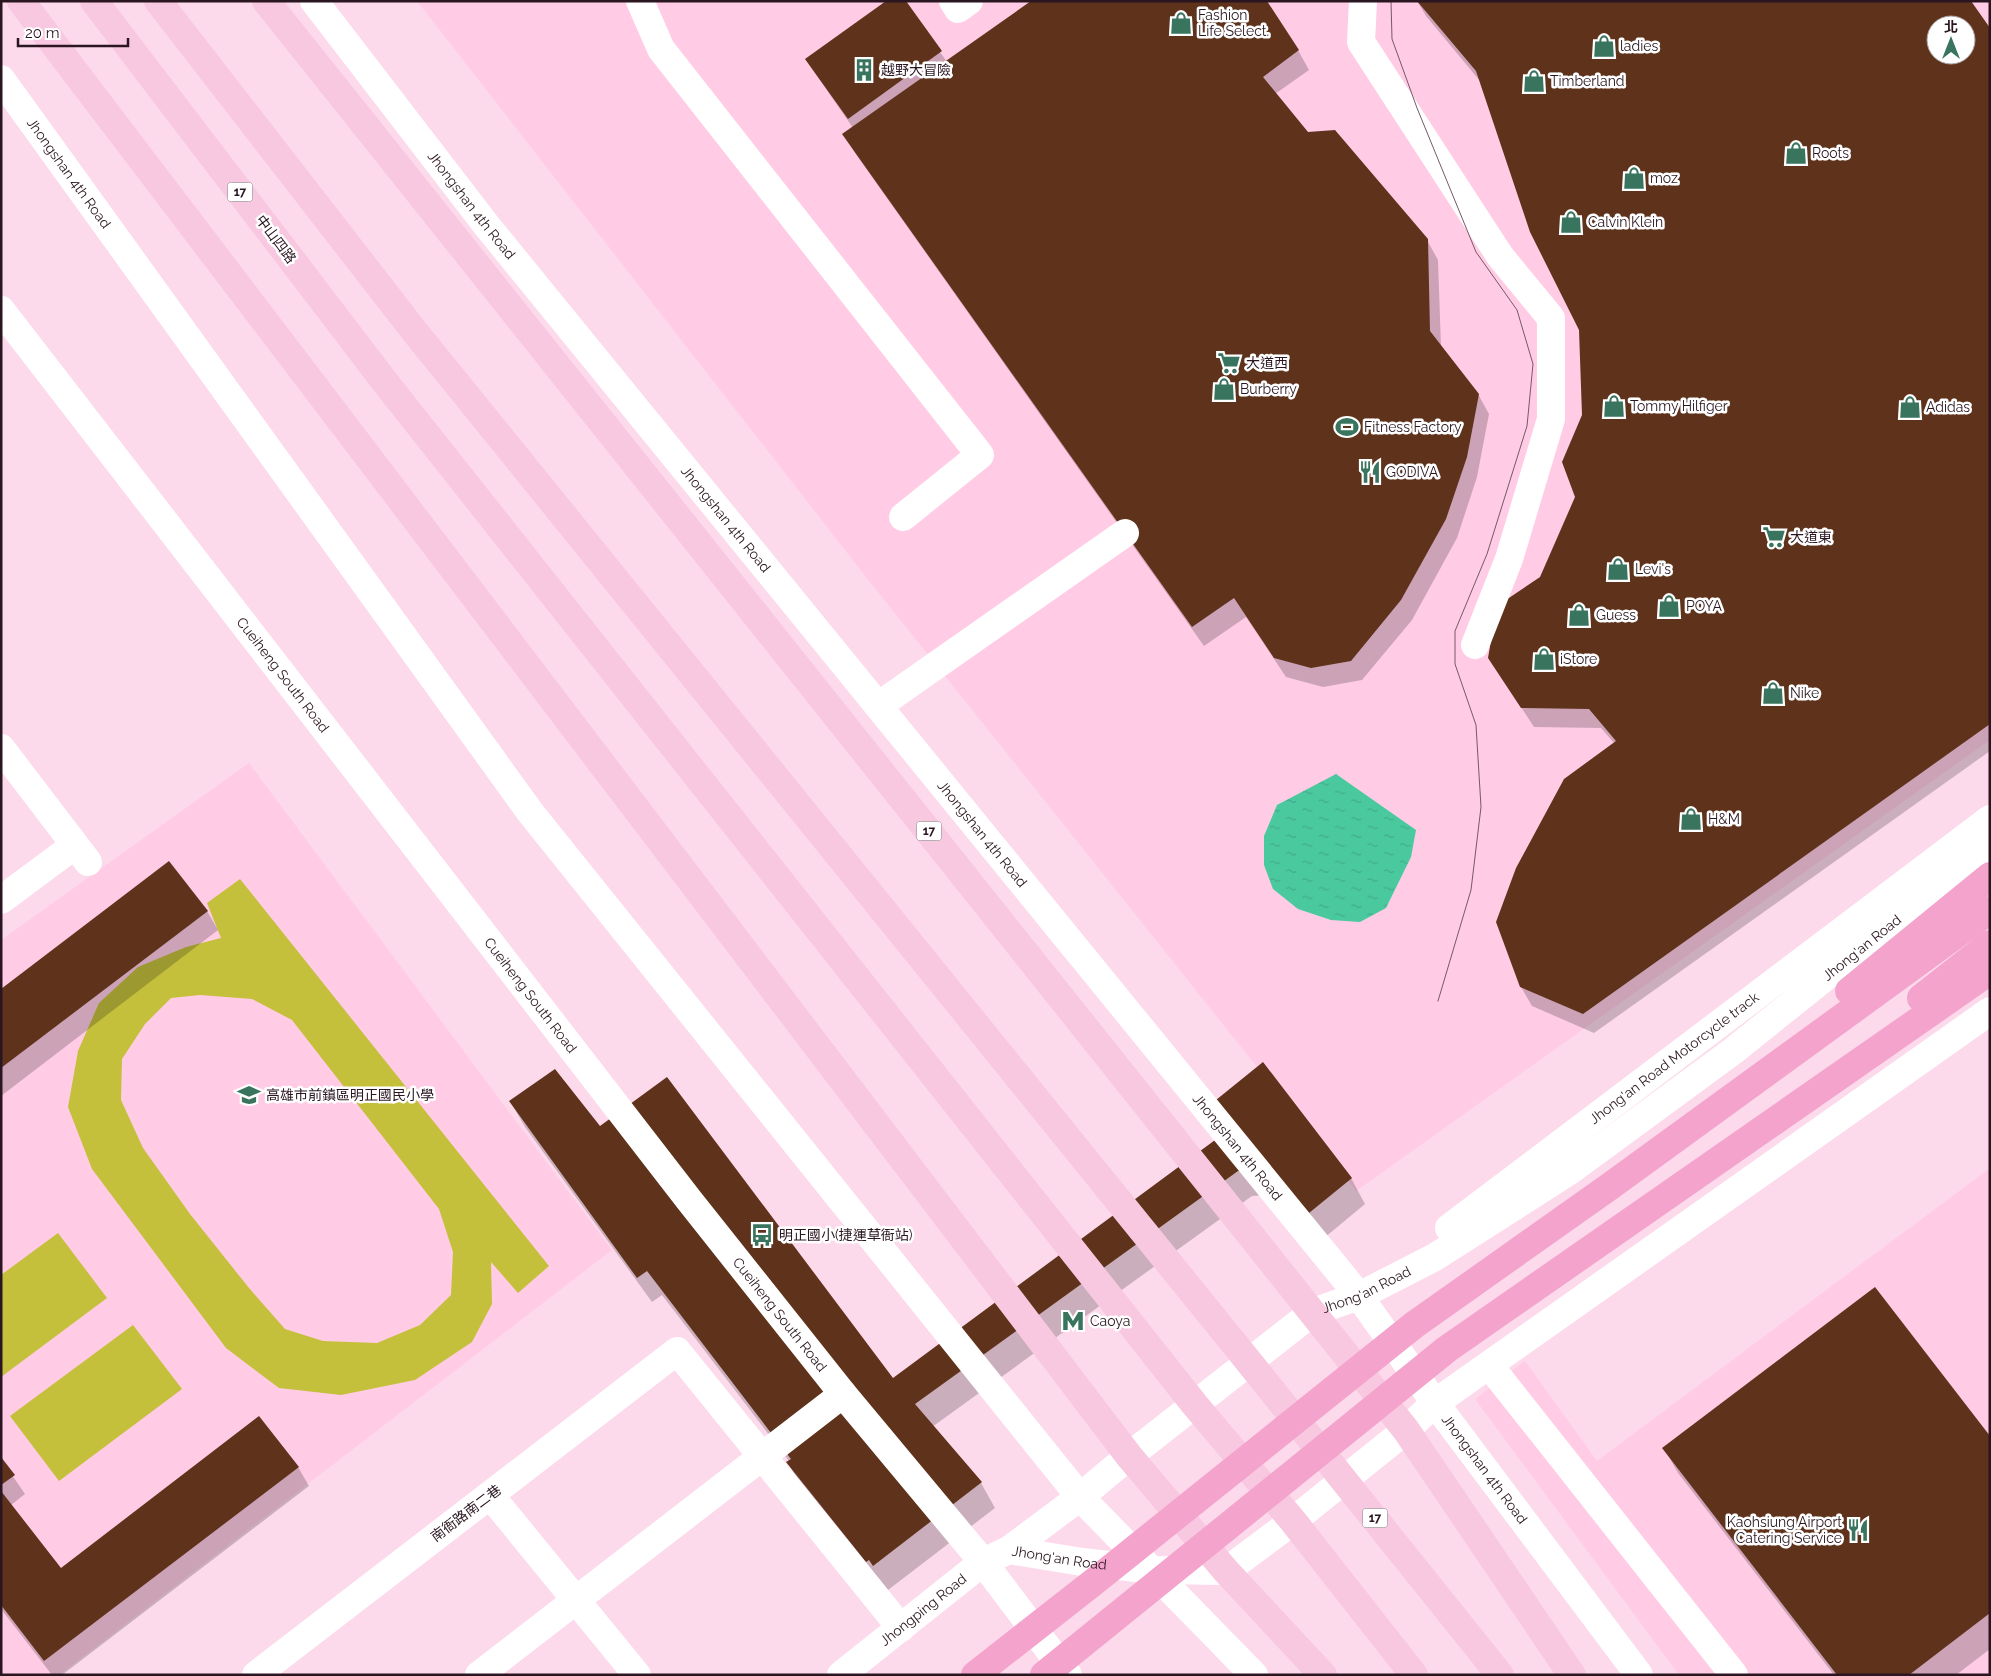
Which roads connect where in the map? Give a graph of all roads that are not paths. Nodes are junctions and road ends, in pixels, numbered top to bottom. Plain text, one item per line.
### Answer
1 (21, 1) edge
2 (94, 1) edge
3 (158, 1) edge
4 (266, 1) edge
5 (314, 1) edge
6 (640, 1) edge
7 (953, 1) edge
8 (969, 1) edge
9 (1363, 1) edge
10 (1, 79) edge
11 (1, 310) edge
12 (903, 518) dead end
13 (1126, 533) dead end
14 (1475, 646) dead end
15 (878, 706) junction
16 (1, 748) edge
17 (1990, 819) edge
18 (1990, 845) edge
19 (1990, 878) edge
20 (1, 900) edge
21 (1990, 910) edge
22 (1990, 944) edge
23 (1990, 958) edge
24 (1990, 971) edge
25 (1990, 1011) edge
26 (1733, 1051) junction
27 (1792, 1151) junction
28 (1609, 1187) junction
29 (1632, 1220) junction
30 (1359, 1296) junction
31 (1313, 1312) junction
32 (1250, 1362) junction
33 (1489, 1365) junction
34 (843, 1394) junction
35 (1435, 1403) junction
36 (1195, 1405) junction
37 (1406, 1430) junction
38 (763, 1456) junction
39 (1129, 1456) junction
40 (1344, 1479) junction
41 (490, 1495) junction
42 (1080, 1497) junction
43 (1293, 1521) junction
44 (1009, 1550) junction
45 (983, 1562) junction
46 (1154, 1570) junction
47 (1226, 1571) junction
48 (577, 1600) junction
49 (902, 1628) junction
50 (267, 1671) edge
51 (479, 1675) edge
52 (637, 1675) edge
53 (841, 1675) edge
54 (975, 1675) edge
55 (1044, 1675) edge
56 (1068, 1675) edge
57 (1254, 1675) edge
58 (1323, 1675) edge
59 (1414, 1675) edge
60 (1500, 1675) edge
61 (1572, 1675) edge
62 (1639, 1675) edge
63 (1734, 1675) edge

1 - 39 main road
2 - 36 main road, 中山四路 / 17
3 - 32 main road, 17
4 - 31 main road, 17
5 - 15 street, Jhongshan 4th Road
6 - 12 street
7 - 8 street
9 - 14 street
10 - 42 street, Jhongshan 4th Road
11 - 34 street, Cueiheng South Road
13 - 15 street
15 - 30 street, Jhongshan 4th Road
16 - 20 street
17 - 30 street, Jhong'an Road Motorcycle track
18 - 26 street, Jhong'an Road
19 - 26 street, Jhong'an Road
19 - 28 highway
21 - 28 highway
22 - 29 highway
23 - 27 street
24 - 29 highway
25 - 27 street
26 - 30 street, Jhong'an Road
27 - 33 street
28 - 54 highway
29 - 55 highway
30 - 31 street, Jhong'an Road
30 - 35 street, Jhongshan 4th Road
31 - 32 street, Jhong'an Road
31 - 37 main road, 17
32 - 36 street, Jhong'an Road
32 - 40 main road, 17
33 - 35 street
33 - 63 street
34 - 38 street
34 - 45 street, Cueiheng South Road
35 - 37 street
35 - 62 street, Jhongshan 4th Road
36 - 39 street, Jhong'an Road
36 - 43 main road, 17
37 - 40 street
37 - 61 main road, 17
38 - 41 street, 南衙路南二巷
38 - 48 street
38 - 49 street
39 - 42 street, Jhong'an Road
39 - 47 main road
40 - 43 street
40 - 60 main road, 17
41 - 48 street
41 - 50 street, 南衙路南二巷
42 - 44 street, Jhong'an Road
42 - 46 street, Jhongshan 4th Road
43 - 47 street
43 - 59 main road, 17
44 - 45 street, Jhongping Road
44 - 46 street, Jhong'an Road
45 - 49 street, Jhongping Road
45 - 56 street, Cueiheng South Road
46 - 47 street, Jhong'an Road
46 - 57 street, Jhongshan 4th Road
47 - 58 main road
48 - 51 street
48 - 52 street
49 - 53 street, Jhongping Road

